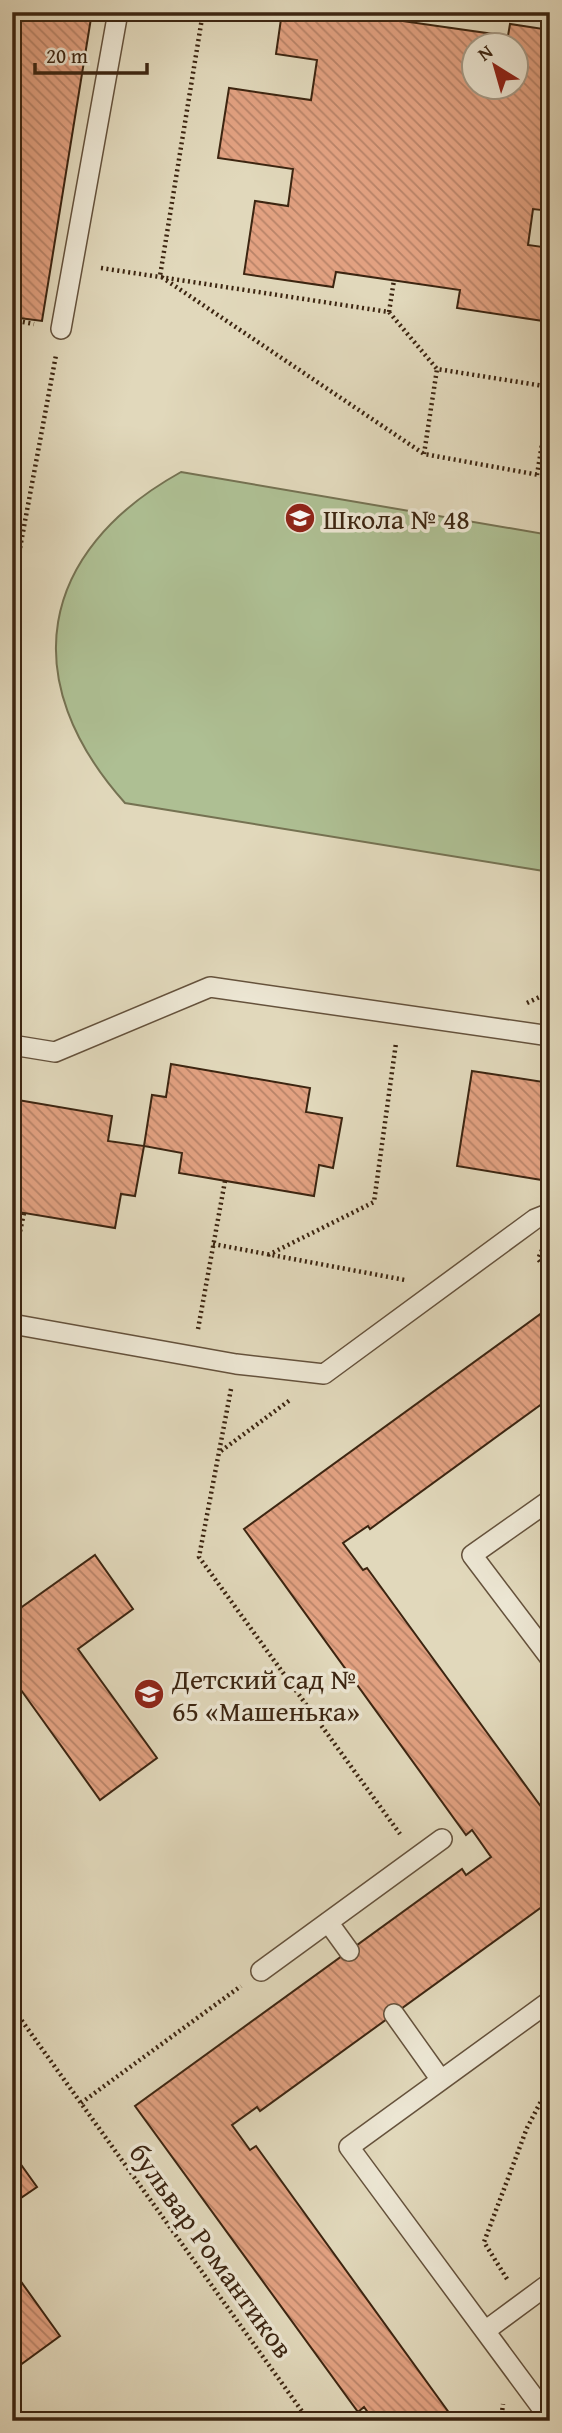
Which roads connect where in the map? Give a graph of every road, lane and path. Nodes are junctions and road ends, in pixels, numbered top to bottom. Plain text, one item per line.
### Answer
1 (118, 12) edge
2 (203, 12) edge
3 (127, 271) dead end
4 (160, 276) junction
5 (394, 280) dead end
6 (389, 312) junction
7 (61, 329) joint
8 (437, 369) junction
9 (550, 387) edge
10 (550, 394) edge
11 (424, 454) junction
12 (537, 475) junction
13 (550, 477) edge
14 (12, 591) edge
15 (400, 1012) junction
16 (550, 1036) edge
17 (12, 1045) edge
18 (225, 1181) dead end
19 (24, 1213) dead end
20 (550, 1213) edge
21 (213, 1244) junction
22 (268, 1255) junction
23 (12, 1269) edge
24 (444, 1287) junction
25 (12, 1324) edge
26 (193, 1357) junction
27 (236, 1364) junction
28 (324, 1374) junction
29 (221, 1451) junction
30 (550, 1500) edge
31 (550, 1658) edge
32 (442, 1839) dead end
33 (417, 1857) junction
34 (328, 1922) junction
35 (349, 1951) dead end
36 (261, 1971) joint
37 (550, 2001) edge
38 (12, 2007) edge
39 (394, 2014) dead end
40 (441, 2080) junction
41 (550, 2084) edge
42 (81, 2103) junction
43 (550, 2283) edge
44 (522, 2304) junction
45 (485, 2331) junction
46 (550, 2419) edge
47 (309, 2421) edge

1 - 7 lane
2 - 4 path
3 - 4 path
4 - 6 path
4 - 11 path
5 - 6 path
6 - 8 path
7 - 14 path
8 - 9 path
8 - 11 path
10 - 12 path
11 - 12 path
12 - 13 path
15 - 16 lane
15 - 17 lane
15 - 22 path
18 - 21 path
19 - 23 path
20 - 24 lane
21 - 22 path
21 - 26 path
22 - 24 path
24 - 28 lane
25 - 26 lane
26 - 27 lane
27 - 28 lane
27 - 29 path
28 - 29 path
29 - 33 path
30 - 31 lane
32 - 33 lane
33 - 34 lane
34 - 35 lane
34 - 36 lane
36 - 42 path
37 - 40 lane
38 - 42 path, бульвар Романтиков
39 - 40 lane
40 - 45 lane
41 - 44 path
42 - 47 path, бульвар Романтиков
43 - 44 lane
44 - 45 lane
45 - 46 lane

